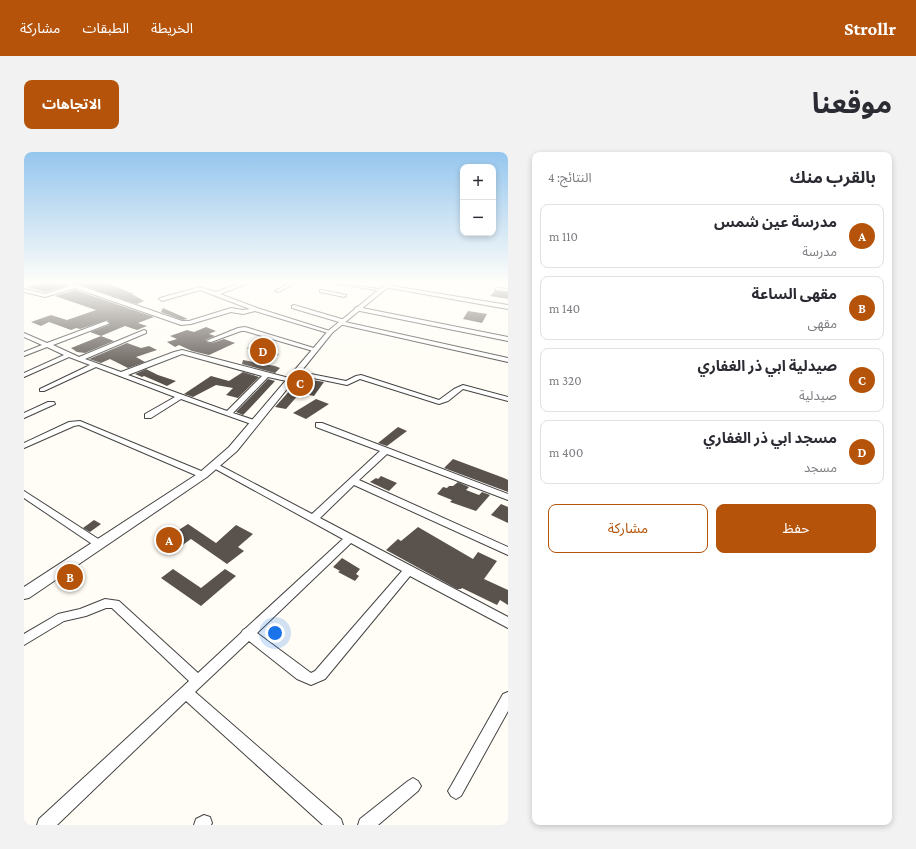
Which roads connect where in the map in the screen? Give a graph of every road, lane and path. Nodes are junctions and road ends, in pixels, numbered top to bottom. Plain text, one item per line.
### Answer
1 (157, 314) edge
2 (215, 314) edge
3 (273, 314) edge
4 (318, 314) edge
5 (351, 314) edge
6 (384, 314) edge
7 (342, 322) junction
8 (106, 323) dead end
9 (144, 332) dead end
10 (330, 332) junction
11 (24, 335) edge
12 (508, 339) edge
13 (209, 341) dead end
14 (47, 345) junction
15 (315, 350) junction
16 (24, 354) edge
17 (69, 355) junction
18 (79, 359) junction
19 (508, 360) edge
20 (96, 365) junction
21 (123, 374) junction
22 (24, 375) edge
23 (267, 376) junction
24 (294, 376) junction
25 (42, 390) dead end
26 (181, 396) junction
27 (508, 399) edge
28 (51, 404) dead end
29 (229, 413) junction
30 (24, 416) edge
31 (148, 416) dead end
32 (254, 422) junction
33 (319, 425) dead end
34 (24, 446) edge
35 (386, 450) junction
36 (214, 466) junction
37 (203, 475) junction
38 (353, 481) junction
39 (24, 494) edge
40 (508, 497) edge
41 (313, 519) junction
42 (349, 539) junction
43 (99, 544) junction
44 (508, 551) edge
45 (408, 571) junction
46 (24, 594) edge
47 (508, 623) edge
48 (247, 633) junction
49 (24, 640) edge
50 (197, 681) junction
51 (185, 692) junction
52 (508, 698) edge
53 (413, 786) dead end
54 (456, 791) dead end
55 (45, 825) edge
56 (335, 825) edge
57 (366, 825) edge

1 - 2 street
3 - 10 street
4 - 7 street
5 - 7 street
6 - 12 street
7 - 10 street
7 - 19 street
8 - 14 street
9 - 18 street
10 - 15 street
11 - 14 street
13 - 15 street
14 - 16 street
14 - 17 street
15 - 24 street
17 - 18 street
17 - 22 street
18 - 20 street
20 - 21 street
20 - 25 street
21 - 23 street
21 - 26 street
23 - 24 street
23 - 29 street
24 - 27 street
24 - 32 street
26 - 29 street
26 - 31 street
28 - 30 street
29 - 32 street
32 - 36 street
33 - 35 street
34 - 37 street
35 - 38 street
35 - 40 street
36 - 37 street
36 - 41 street
37 - 43 street
38 - 41 street
38 - 44 street
39 - 43 street
41 - 42 street
42 - 45 street
42 - 48 street
43 - 46 street
45 - 47 street
45 - 48 street
48 - 50 street
49 - 50 street
50 - 51 street
51 - 55 street
51 - 56 street
52 - 54 street
53 - 57 street

